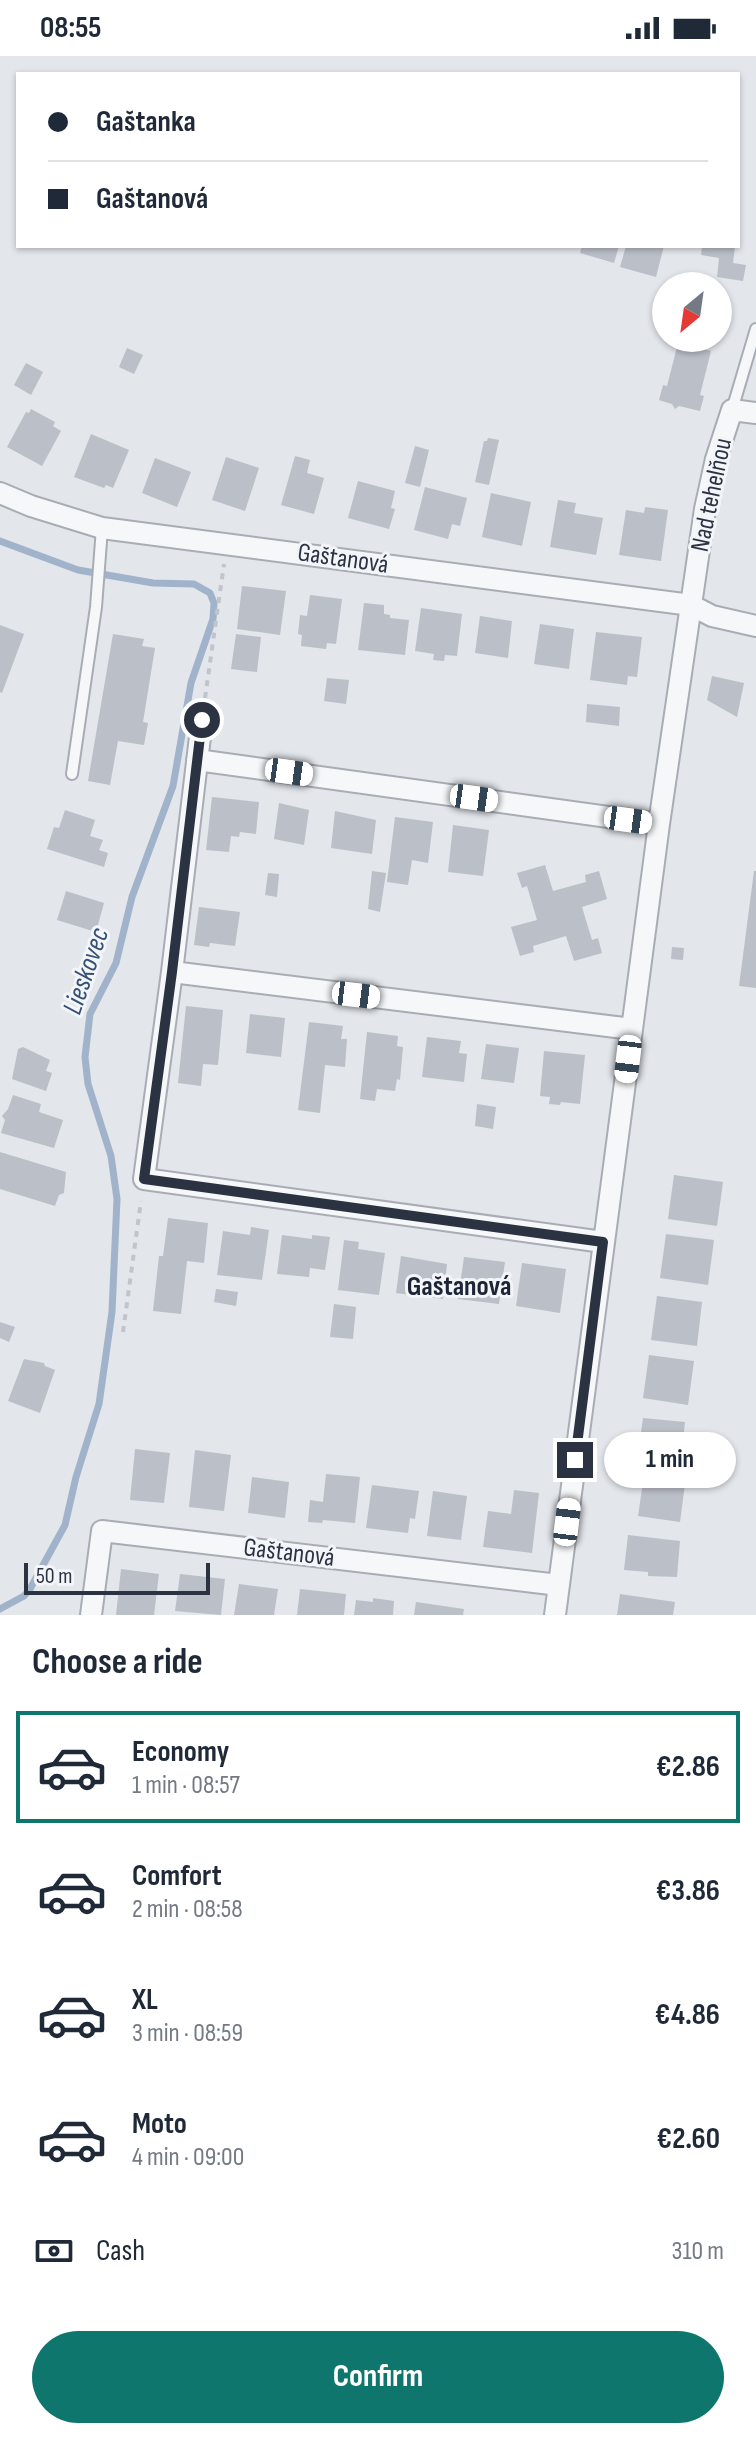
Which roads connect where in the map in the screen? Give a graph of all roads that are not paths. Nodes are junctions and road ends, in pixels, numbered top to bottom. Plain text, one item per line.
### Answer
1 (756, 329) edge
2 (732, 410) junction
3 (756, 413) edge
4 (0, 493) edge
5 (102, 528) junction
6 (691, 605) junction
7 (756, 626) edge
8 (202, 720) road end
9 (197, 760) junction
10 (72, 774) dead end
11 (659, 824) junction
12 (172, 972) junction
13 (632, 1029) junction
14 (603, 1242) junction
15 (559, 1585) junction
16 (91, 1615) edge
17 (555, 1615) edge

1 - 2 lane
2 - 3 street, Nad tehelňou
2 - 6 street, Nad tehelňou
4 - 5 street, Gaštanová
5 - 6 street, Gaštanová
5 - 10 lane
6 - 7 street, Gaštanová
6 - 11 street
8 - 9 street
9 - 11 street
9 - 12 street
11 - 13 street
12 - 13 street
12 - 14 street
13 - 14 street
14 - 15 street
15 - 16 street, Gaštanová
15 - 17 street

